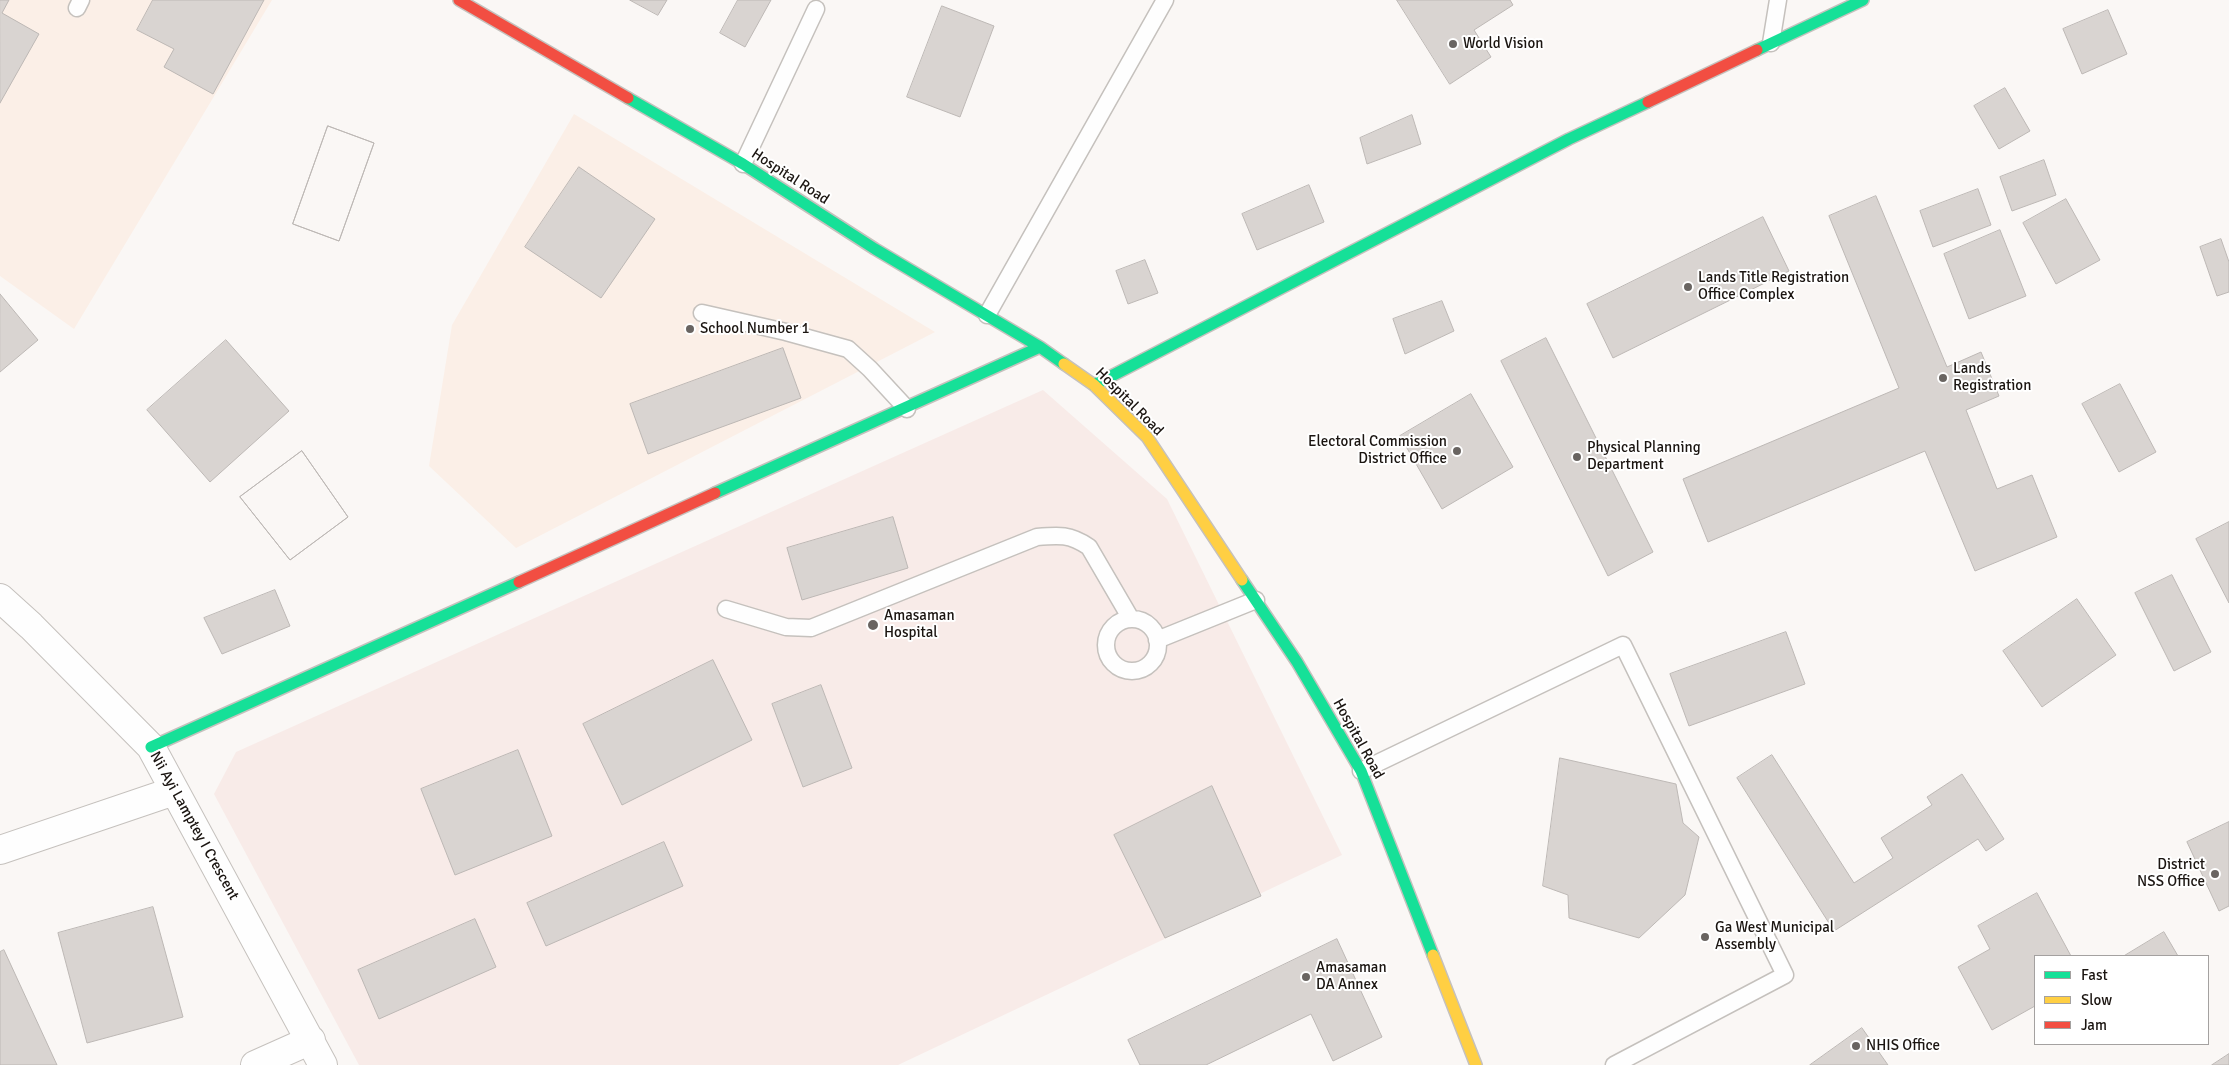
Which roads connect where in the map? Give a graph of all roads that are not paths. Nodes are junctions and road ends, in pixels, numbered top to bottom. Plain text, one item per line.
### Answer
1 (459, 0) edge
2 (1165, 0) edge
3 (1778, 0) edge
4 (1863, 0) edge
5 (816, 9) dead end
6 (1771, 43) junction
7 (743, 164) junction
8 (702, 313) dead end
9 (987, 315) junction
10 (1040, 347) junction
11 (1094, 385) junction
12 (907, 409) junction
13 (0, 598) edge
14 (1256, 600) junction
15 (726, 609) dead end
16 (1130, 619) junction
17 (1158, 640) junction
18 (151, 747) junction
19 (1361, 771) junction
20 (174, 791) junction
21 (0, 850) edge
22 (311, 1040) junction
23 (255, 1065) edge
24 (323, 1065) edge
25 (1476, 1065) edge
26 (1614, 1065) edge

1 - 7 street, Hospital Road
2 - 9 lane
3 - 6 lane
4 - 6 street
5 - 7 lane
6 - 11 street
7 - 9 street, Hospital Road
8 - 12 lane
9 - 10 street, Hospital Road
10 - 11 street, Hospital Road
10 - 12 street
11 - 14 street, Hospital Road
12 - 18 street
13 - 18 street, Nii Ayi Lamptey I Crescent
14 - 17 lane
14 - 19 street, Hospital Road
15 - 16 lane
16 - 17 lane
16 - 17 lane
18 - 20 street, Nii Ayi Lamptey I Crescent
19 - 25 street, Hospital Road
19 - 26 lane
20 - 21 street
20 - 22 street, Nii Ayi Lamptey I Crescent
22 - 23 street
22 - 24 street, Nii Ayi Lamptey I Crescent

